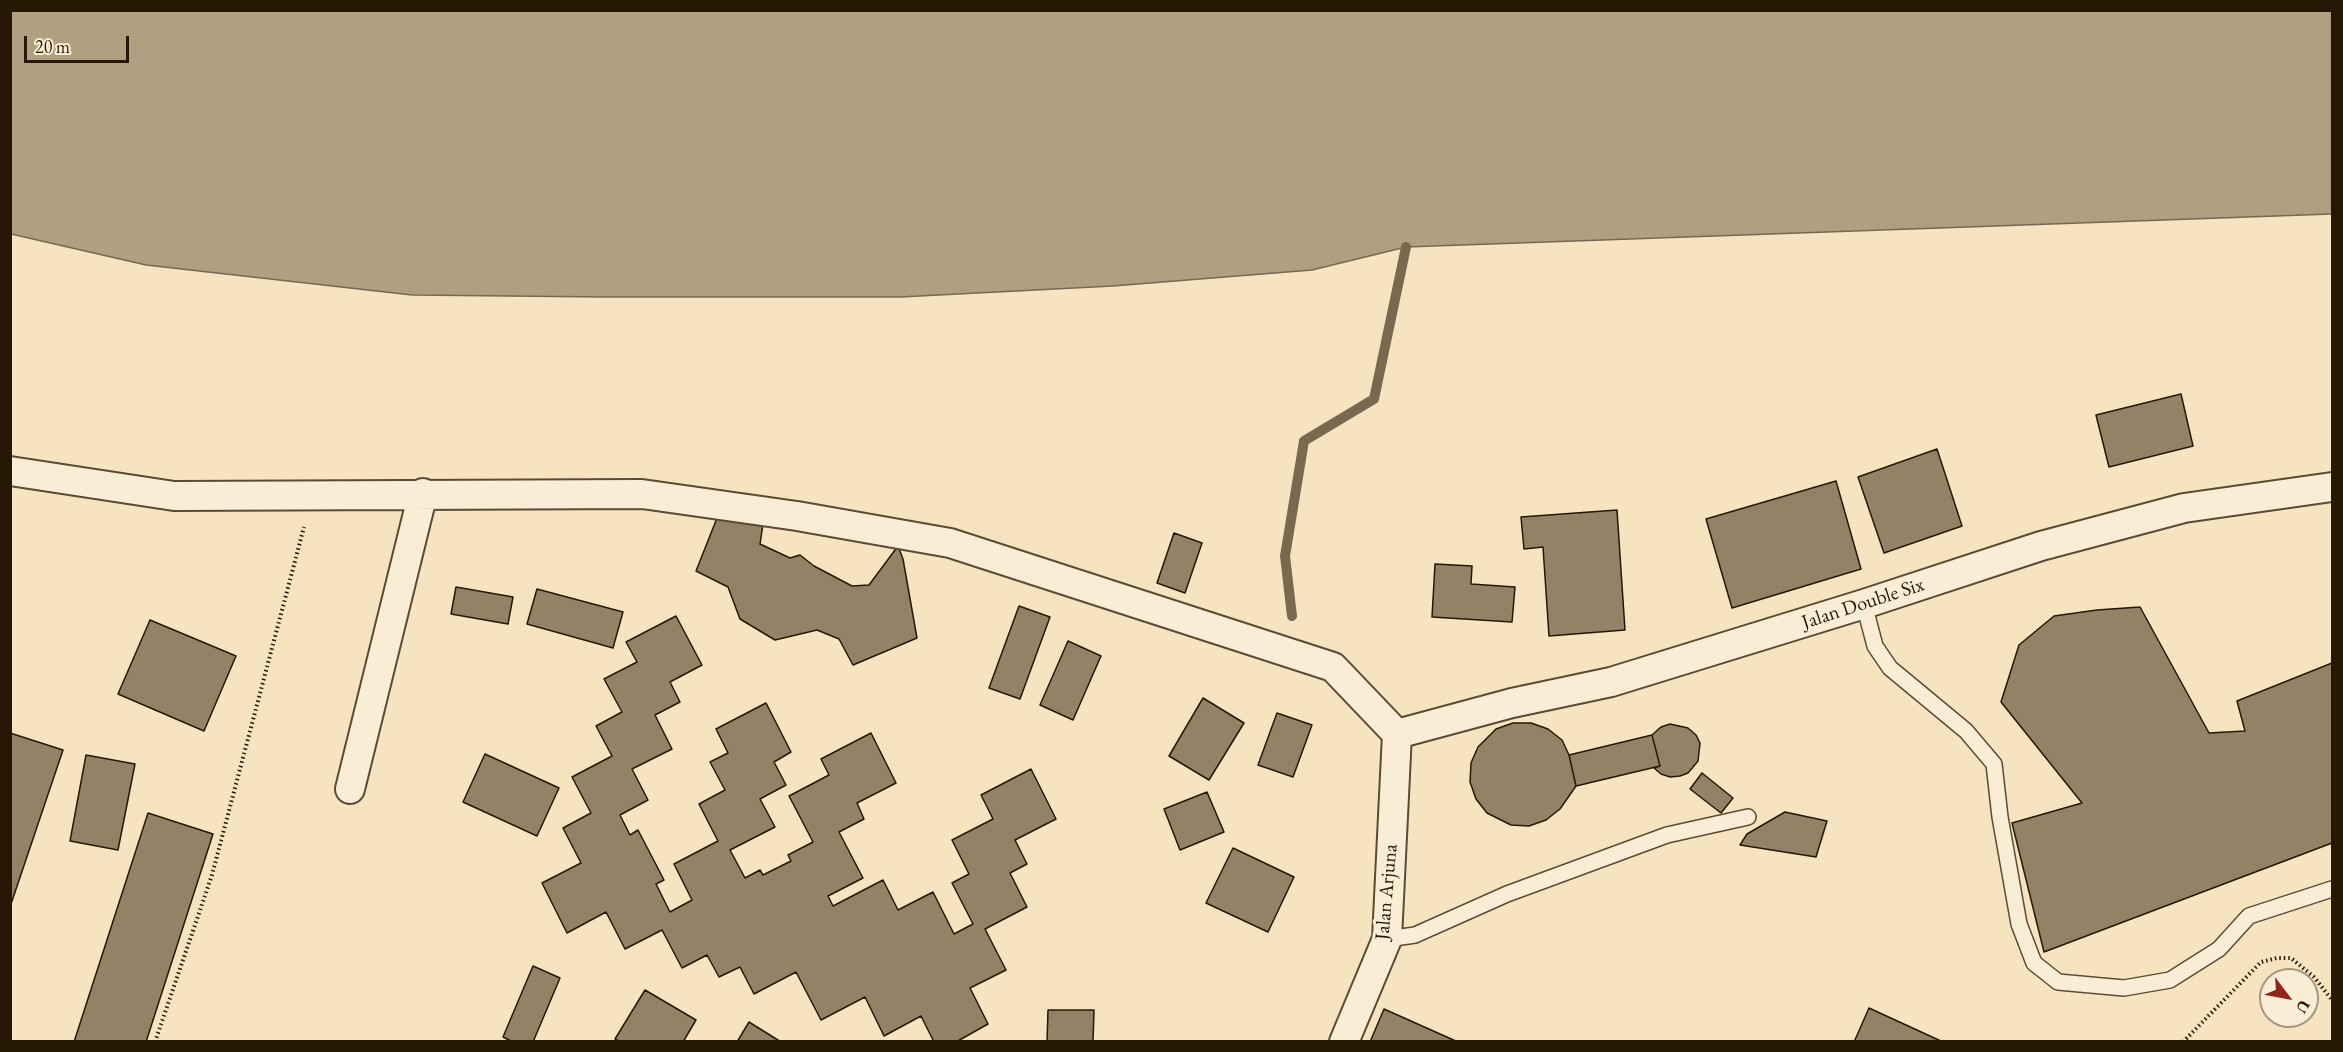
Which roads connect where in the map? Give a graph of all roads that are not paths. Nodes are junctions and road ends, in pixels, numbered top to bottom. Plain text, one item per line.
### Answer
1 (10, 471) edge
2 (2332, 487) edge
3 (423, 494) junction
4 (1864, 604) junction
5 (1397, 734) junction
6 (350, 789) dead end
7 (1748, 817) dead end
8 (2332, 889) edge
9 (1387, 939) junction
10 (1344, 1041) edge

1 - 3 street
2 - 4 street, Jalan Double Six
3 - 5 street
3 - 6 street
4 - 5 street, Jalan Double Six
4 - 8 lane
5 - 9 street, Jalan Arjuna
7 - 9 lane
9 - 10 street, Jalan Arjuna

